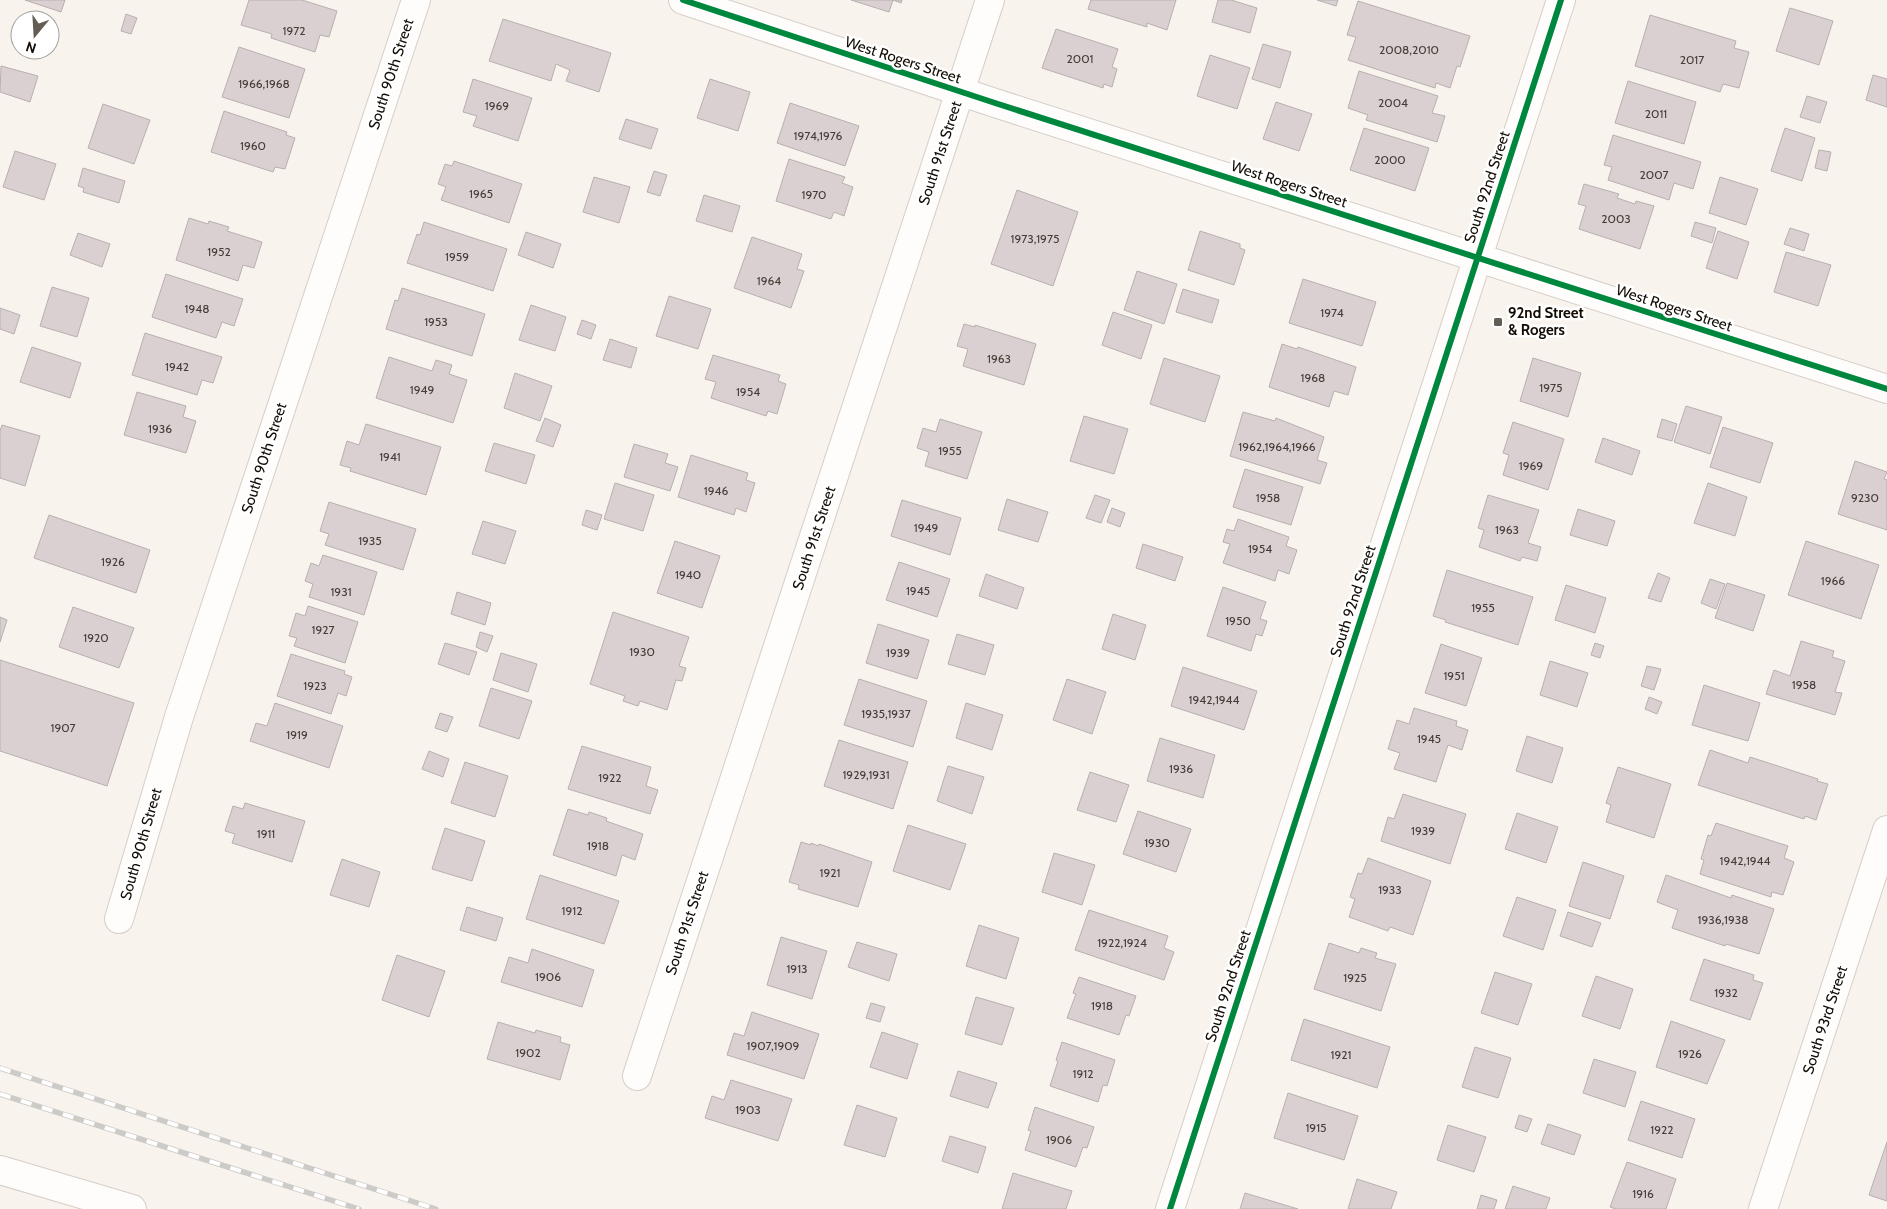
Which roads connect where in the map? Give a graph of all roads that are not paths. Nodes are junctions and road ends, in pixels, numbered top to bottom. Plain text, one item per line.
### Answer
1 (416, 0) edge
2 (990, 0) edge
3 (1561, 0) edge
4 (697, 2) edge
5 (960, 92) junction
6 (1477, 258) junction
7 (1887, 389) edge
8 (1887, 830) edge
9 (119, 919) dead end
10 (637, 1076) dead end
11 (0, 1170) edge
12 (132, 1209) edge
13 (1170, 1209) edge
14 (1763, 1209) edge

1 - 9 street, South 90th Street
2 - 5 street, South 91st Street
3 - 6 street, South 92nd Street
4 - 5 street, West Rogers Street
5 - 6 street, West Rogers Street
5 - 10 street, South 91st Street
6 - 7 street, West Rogers Street
6 - 13 street, South 92nd Street
8 - 14 street, South 93rd Street
11 - 12 street

